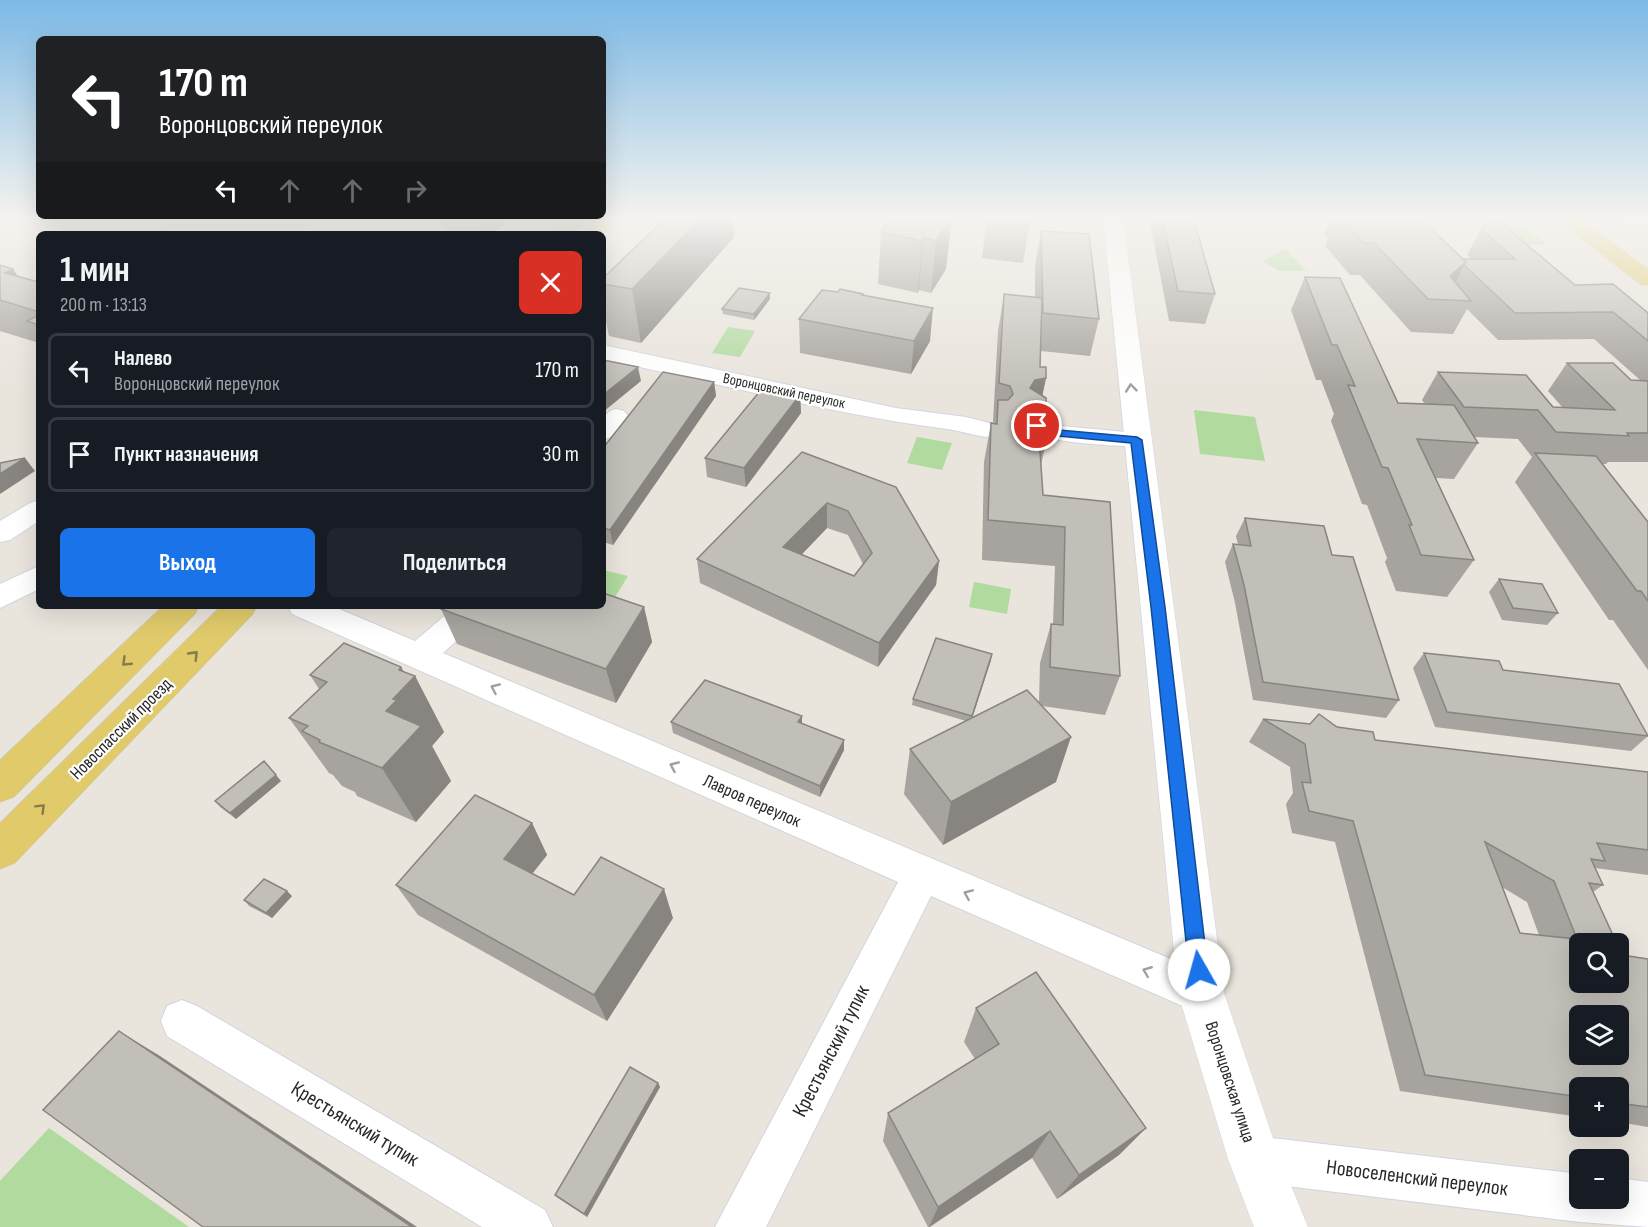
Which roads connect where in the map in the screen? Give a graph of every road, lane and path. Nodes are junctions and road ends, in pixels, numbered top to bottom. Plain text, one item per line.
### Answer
1 (1121, 274) edge
2 (606, 353) edge
3 (992, 427) edge
4 (1044, 431) edge
5 (1137, 440) junction
6 (36, 512) edge
7 (0, 533) edge
8 (36, 578) edge
9 (1, 596) edge
10 (180, 609) edge
11 (238, 609) edge
12 (310, 609) edge
13 (472, 609) edge
14 (420, 655) junction
15 (0, 785) edge
16 (0, 850) edge
17 (922, 874) junction
18 (1202, 993) junction
19 (182, 1021) dead end
20 (1254, 1159) junction
21 (1569, 1197) edge
22 (1629, 1204) edge
23 (1648, 1206) edge
24 (528, 1227) edge
25 (740, 1227) edge
26 (1281, 1227) edge

5 -> 1 main road, Воронцовская улица
2 - 3 street, Воронцовский переулок
4 - 5 street
5 - 18 main road, Воронцовская улица
6 - 7 street
8 - 9 street
10 -> 15 main road
16 -> 11 main road, Новоспасский проезд
12 - 14 street, Лавров переулок
13 - 14 street
17 -> 14 street, Лавров переулок
18 -> 17 street, Лавров переулок
17 - 25 street, Крестьянский тупик
18 - 20 main road, Воронцовская улица
19 - 24 street, Крестьянский тупик
20 - 21 street, Новоселенский переулок
20 - 26 main road, Воронцовская улица
22 - 23 street

